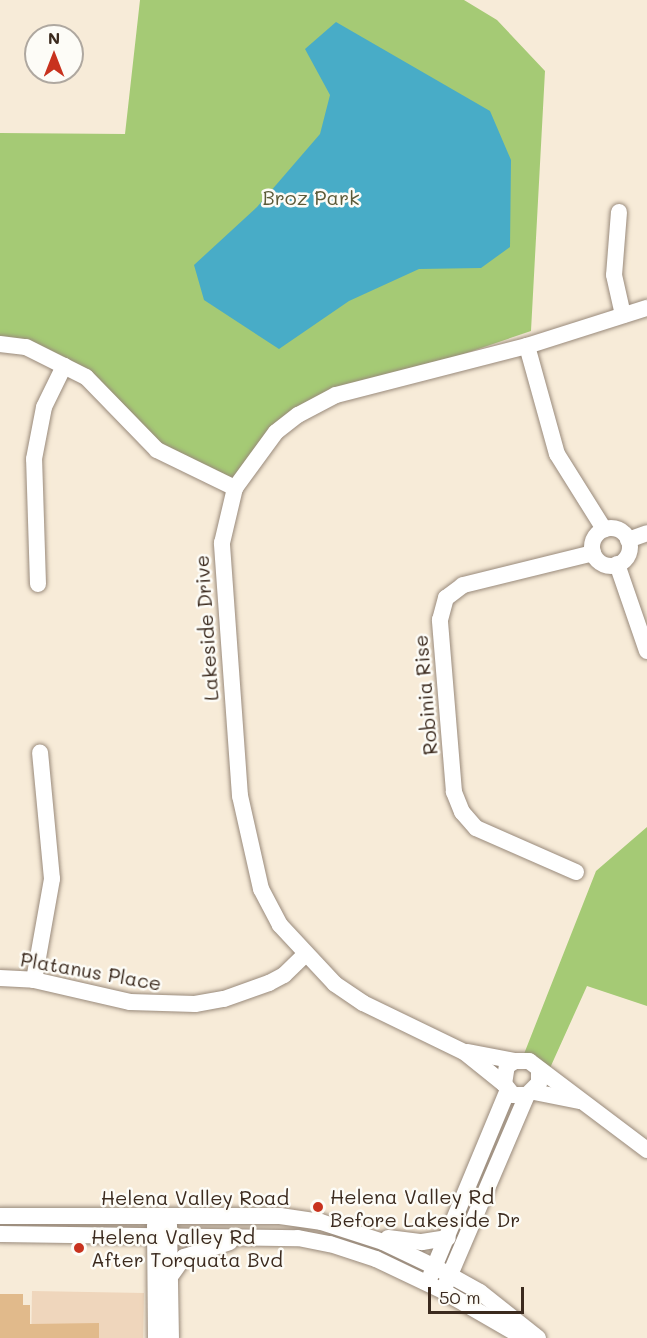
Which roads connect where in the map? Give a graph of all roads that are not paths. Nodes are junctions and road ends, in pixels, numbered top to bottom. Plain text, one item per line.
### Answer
1 (619, 212) dead end
2 (647, 308) edge
3 (622, 315) junction
4 (0, 344) edge
5 (527, 346) junction
6 (64, 366) junction
7 (235, 488) junction
8 (604, 529) junction
9 (647, 533) edge
10 (628, 540) junction
11 (593, 553) junction
12 (617, 564) junction
13 (38, 584) dead end
14 (647, 651) edge
15 (40, 753) dead end
16 (576, 872) dead end
17 (305, 955) junction
18 (0, 978) edge
19 (34, 980) junction
20 (464, 1052) junction
21 (515, 1060) junction
22 (539, 1072) junction
23 (506, 1087) junction
24 (530, 1094) junction
25 (580, 1101) junction
26 (647, 1150) edge
27 (0, 1216) edge
28 (162, 1218) junction
29 (358, 1232) junction
30 (0, 1234) edge
31 (162, 1236) junction
32 (248, 1237) junction
33 (447, 1238) junction
34 (435, 1268) junction
35 (172, 1274) junction
36 (446, 1283) junction
37 (427, 1284) junction
38 (156, 1338) edge
39 (171, 1338) edge
40 (524, 1338) edge
41 (538, 1338) edge

1 - 3 street
2 - 3 street, Lakeside Drive
3 - 5 street, Lakeside Drive
4 - 6 street
5 - 7 street, Lakeside Drive
5 - 8 street
6 - 7 street
6 - 13 street
7 - 17 street, Lakeside Drive
8 - 10 street
8 - 11 street
9 - 10 street
10 - 12 street
11 - 12 street
11 - 16 street, Robinia Rise
12 - 14 street
15 - 19 street
17 - 19 street, Platanus Place
17 - 20 street, Lakeside Drive
18 - 19 street, Platanus Place
20 - 21 street, Lakeside Drive
20 - 23 street, Lakeside Drive
21 - 22 street, Lakeside Drive
21 - 23 street
22 - 24 street
22 - 25 street, Lakeside Drive
23 - 24 street, Lakeside Drive
23 - 33 street
24 - 25 street, Lakeside Drive
24 - 36 street
25 - 26 street, Lakeside Drive
27 - 28 street, Helena Valley Road
28 - 29 street, Helena Valley Road
28 - 31 street
29 - 33 street
29 - 34 street, Helena Valley Road
30 - 31 street, Helena Valley Road
31 - 32 street, Helena Valley Road
31 - 35 street
31 - 38 street
32 - 35 street
32 - 37 street, Helena Valley Road
33 - 34 street
34 - 36 street, Helena Valley Road
34 - 37 street
35 - 39 street
36 - 37 street, Helena Valley Road
36 - 40 street, Helena Valley Road
36 - 41 street, Helena Valley Road

